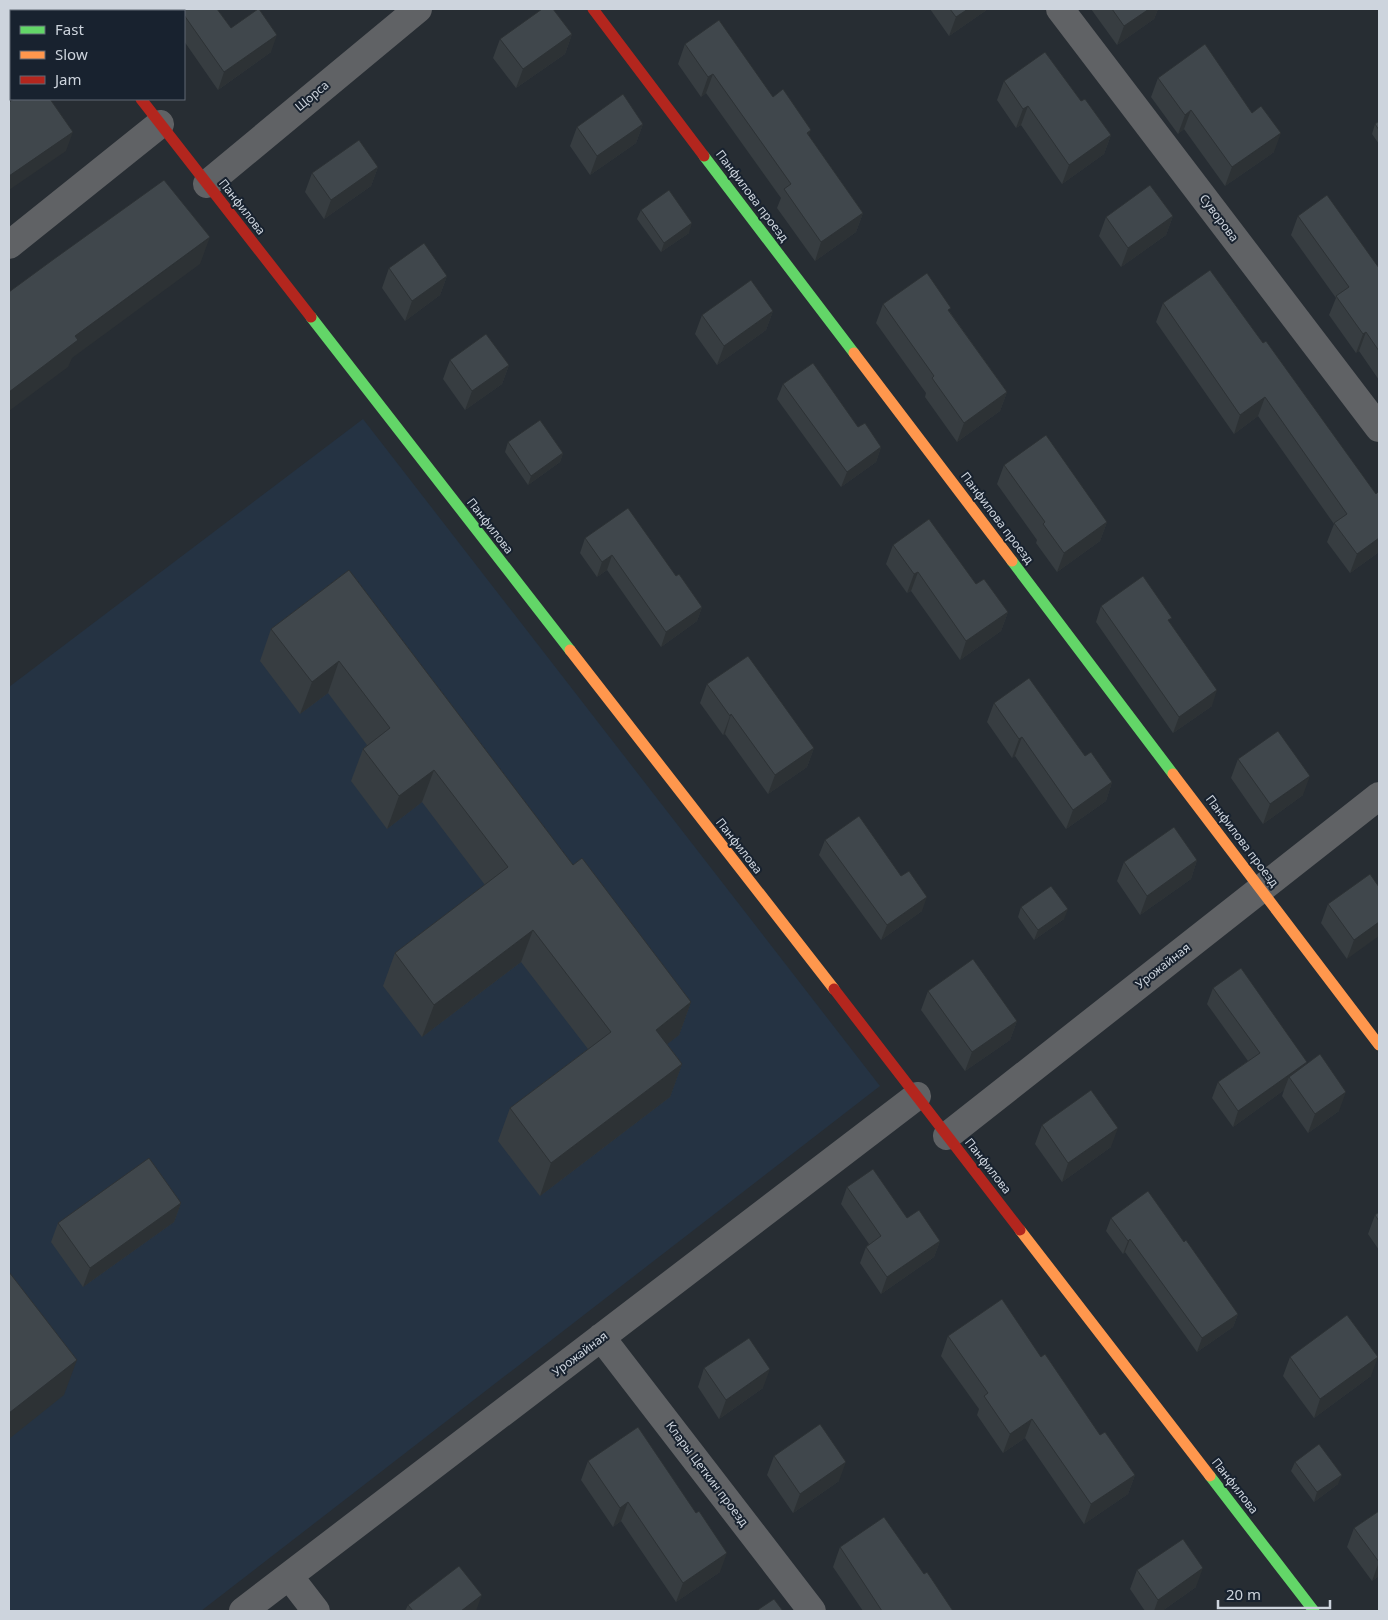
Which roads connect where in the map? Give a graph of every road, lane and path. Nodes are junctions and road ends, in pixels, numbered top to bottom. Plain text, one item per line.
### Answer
1 (418, 9) edge
2 (593, 9) edge
3 (1060, 9) edge
4 (142, 100) edge
5 (160, 124) junction
6 (207, 184) junction
7 (9, 245) edge
8 (1379, 428) edge
9 (1379, 796) edge
10 (1261, 889) junction
11 (1379, 1045) edge
12 (917, 1096) junction
13 (947, 1136) junction
14 (602, 1337) junction
15 (288, 1576) junction
16 (242, 1611) edge
17 (316, 1611) edge
18 (812, 1611) edge
19 (1314, 1611) edge

1 - 6 street, Щорса
2 - 10 street, Панфилова проезд
3 - 8 street, Суворова
4 - 5 street, Панфилова
5 - 6 street, Панфилова
5 - 7 street
6 - 12 street, Панфилова
9 - 10 street, Урожайная
10 - 11 street, Панфилова проезд
10 - 13 street, Урожайная
12 - 13 street, Панфилова
12 - 14 street, Урожайная
13 - 19 street, Панфилова
14 - 15 street, Урожайная
14 - 18 street, Клары Цеткин проезд
15 - 16 street, Урожайная
15 - 17 street

